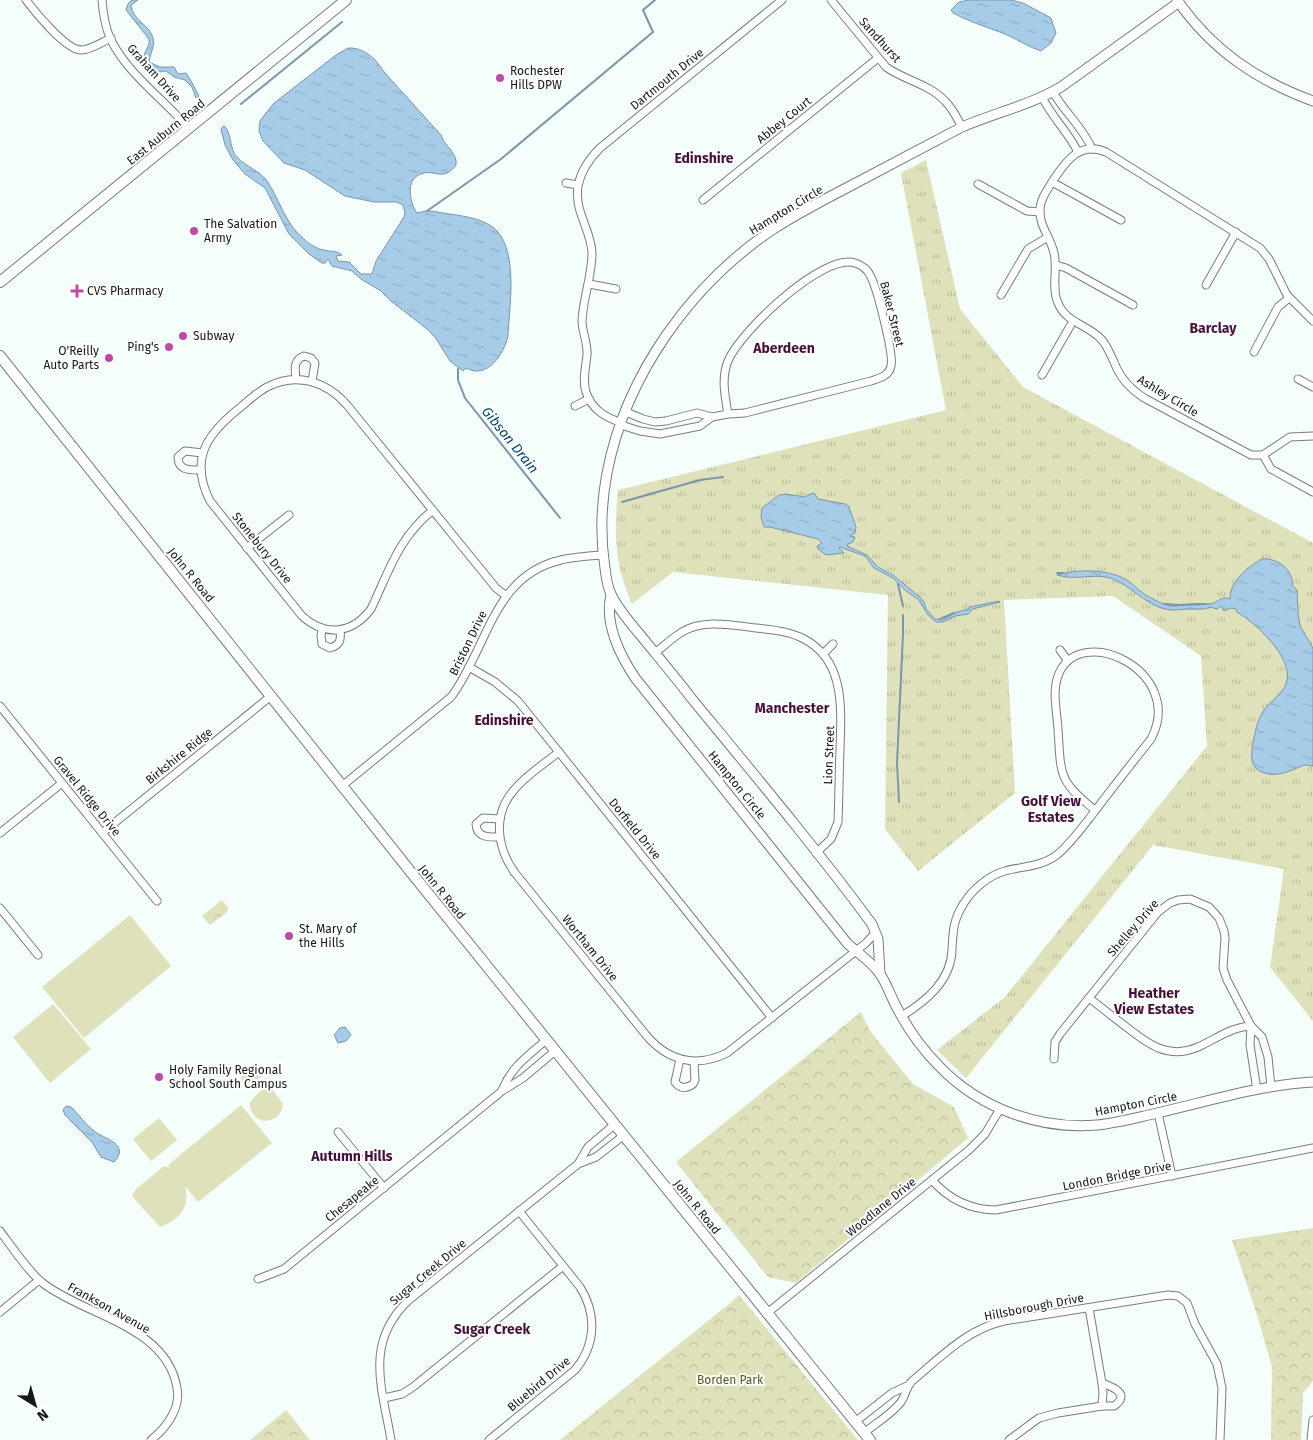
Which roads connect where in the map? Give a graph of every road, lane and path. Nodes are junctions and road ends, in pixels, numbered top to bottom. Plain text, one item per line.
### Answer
1 (26, 0) edge
2 (102, 0) edge
3 (346, 0) edge
4 (782, 0) edge
5 (831, 0) edge
6 (1178, 1) edge
7 (111, 38) junction
8 (878, 58) junction
9 (1053, 92) junction
10 (1042, 97) junction
11 (1313, 101) edge
12 (1068, 113) junction
13 (1058, 121) junction
14 (962, 128) junction
15 (189, 129) junction
16 (1092, 149) junction
17 (1078, 152) junction
18 (1052, 182) junction
19 (566, 183) dead end
20 (978, 184) dead end
21 (578, 185) junction
22 (703, 200) dead end
23 (1040, 212) junction
24 (1121, 220) dead end
25 (1236, 232) junction
26 (1048, 237) junction
27 (1056, 265) junction
28 (0, 282) edge
29 (588, 284) junction
30 (1206, 286) dead end
31 (616, 289) dead end
32 (1001, 295) dead end
33 (1289, 298) junction
34 (1133, 304) dead end
35 (1073, 321) junction
36 (1313, 321) edge
37 (1254, 352) dead end
38 (0, 356) edge
39 (1042, 375) dead end
40 (296, 379) junction
41 (1298, 379) dead end
42 (312, 381) junction
43 (1313, 387) edge
44 (589, 400) junction
45 (576, 406) dead end
46 (626, 412) junction
47 (728, 414) junction
48 (712, 418) junction
49 (666, 421) junction
50 (621, 424) junction
51 (667, 433) junction
52 (1313, 436) edge
53 (203, 453) junction
54 (1263, 455) junction
55 (201, 470) junction
56 (1313, 492) edge
57 (433, 510) junction
58 (289, 515) dead end
59 (247, 548) junction
60 (602, 555) junction
61 (611, 594) junction
62 (506, 595) junction
63 (322, 629) junction
64 (340, 630) junction
65 (832, 644) dead end
66 (1060, 650) dead end
67 (655, 653) junction
68 (823, 654) junction
69 (1068, 660) junction
70 (469, 667) junction
71 (271, 696) junction
72 (0, 706) edge
73 (559, 752) junction
74 (62, 783) junction
75 (342, 786) junction
76 (1095, 810) junction
77 (500, 819) junction
78 (0, 833) edge
79 (102, 833) junction
80 (499, 837) junction
81 (816, 853) junction
82 (157, 901) dead end
83 (0, 908) edge
84 (875, 933) junction
85 (855, 951) junction
86 (38, 955) dead end
87 (880, 973) junction
88 (1089, 998) junction
89 (902, 1016) junction
90 (772, 1018) junction
91 (1251, 1026) junction
92 (546, 1040) junction
93 (555, 1051) junction
94 (680, 1059) junction
95 (1054, 1059) dead end
96 (694, 1062) junction
97 (1313, 1082) edge
98 (1271, 1087) junction
99 (502, 1090) junction
100 (1257, 1090) junction
101 (1000, 1109) junction
102 (1158, 1113) junction
103 (614, 1126) junction
104 (338, 1132) dead end
105 (623, 1136) junction
106 (1313, 1148) edge
107 (578, 1164) junction
108 (1172, 1176) junction
109 (932, 1180) junction
110 (384, 1188) junction
111 (519, 1211) junction
112 (0, 1232) edge
113 (563, 1266) junction
114 (258, 1279) dead end
115 (39, 1280) junction
116 (1089, 1308) junction
117 (0, 1312) edge
118 (766, 1314) junction
119 (1102, 1383) junction
120 (907, 1386) junction
121 (384, 1398) junction
122 (1102, 1406) junction
123 (1313, 1420) edge
124 (855, 1422) junction
125 (867, 1436) edge
126 (151, 1440) edge
127 (391, 1440) edge
128 (489, 1440) edge
129 (1009, 1440) edge
130 (1220, 1440) edge
131 (1311, 1440) edge

1 - 7 street
2 - 7 street, Graham Drive
3 - 15 main road, East Auburn Road
4 - 21 street, Dartmouth Drive
5 - 8 street, Sandhurst
6 - 9 street, Hampton Circle
6 - 11 street
7 - 15 street, Graham Drive
8 - 14 street, Sandhurst
8 - 22 street, Abbey Court
9 - 10 street, Hampton Circle
9 - 12 street
10 - 13 street
10 - 14 street, Hampton Circle
12 - 13 street
12 - 16 street
13 - 17 street
14 - 46 street, Hampton Circle
15 - 28 main road, East Auburn Road
16 - 17 street
16 - 25 street
17 - 18 street
18 - 23 street
18 - 24 street
19 - 21 street
20 - 23 street
21 - 29 street, Dartmouth Drive
23 - 26 street, Ashley Circle
25 - 30 street
25 - 33 street
26 - 27 street, Ashley Circle
26 - 32 street
27 - 34 street
27 - 35 street, Ashley Circle
29 - 31 street
29 - 44 street, Dartmouth Drive
33 - 36 street
33 - 37 street
35 - 39 street
35 - 54 street, Ashley Circle
38 - 71 main road, John R Road
40 - 42 street, Stonebury Drive
40 - 42 street
40 - 53 street, Stonebury Drive
41 - 43 street
42 - 57 street, Stonebury Drive
44 - 45 street
44 - 50 street
46 - 49 street, Baker Street
46 - 50 street, Hampton Circle
47 - 47 street, Baker Street
47 - 48 street, Baker Street
48 - 49 street, Baker Street
48 - 51 street, Baker Street
49 - 51 street
50 - 51 street, Baker Street
50 - 60 street, Hampton Circle
52 - 54 street
53 - 55 street, Stonebury Drive
53 - 55 street
54 - 56 street
55 - 59 street, Stonebury Drive
57 - 62 street, Stonebury Drive
57 - 64 street
58 - 59 street
59 - 63 street, Stonebury Drive
60 - 61 street, Hampton Circle
60 - 62 street, Briston Drive
61 - 67 street, Hampton Circle
61 - 85 street, Hampton Circle
62 - 70 street, Briston Drive
63 - 64 street
63 - 64 street
65 - 68 street
66 - 69 street
67 - 68 street, Lion Street
67 - 81 street, Hampton Circle
68 - 81 street, Lion Street
69 - 76 street
69 - 76 street
70 - 73 street, Dorfield Drive
70 - 75 street, Briston Drive
71 - 75 main road, John R Road
71 - 79 street, Birkshire Ridge
72 - 74 street, Gravel Ridge Drive
73 - 77 street, Wortham Drive
73 - 90 street, Dorfield Drive
74 - 78 street
74 - 79 street, Gravel Ridge Drive
75 - 92 main road, John R Road
76 - 89 street
77 - 80 street, Wortham Drive
77 - 80 street
79 - 82 street, Gravel Ridge Drive
80 - 94 street, Wortham Drive
81 - 84 street, Hampton Circle
83 - 86 street
84 - 85 street, Wortham Drive
84 - 87 street, Hampton Circle
85 - 87 street, Hampton Circle
85 - 90 street, Wortham Drive
87 - 89 street, Hampton Circle
88 - 91 street
88 - 91 street, Shelley Drive
88 - 95 street, Shelley Drive
89 - 101 street, Hampton Circle
90 - 96 street, Wortham Drive
91 - 98 street, Shelley Drive
91 - 100 street, Shelley Drive
92 - 93 main road, John R Road
92 - 99 street, Chesapeake
93 - 99 street, Chesapeake
93 - 103 main road, John R Road
94 - 96 street, Wortham Drive
94 - 96 street
97 - 98 street, Hampton Circle
98 - 100 street, Hampton Circle
99 - 110 street, Chesapeake
100 - 102 street, Hampton Circle
101 - 102 street, Hampton Circle
101 - 109 street, Woodlane Drive
102 - 108 street
103 - 105 main road, John R Road
103 - 107 street, Sugar Creek Drive
104 - 110 street
105 - 107 street, Sugar Creek Drive
105 - 118 main road, John R Road
106 - 108 street, London Bridge Drive
107 - 111 street, Sugar Creek Drive
108 - 109 street, London Bridge Drive
109 - 118 street, Woodlane Drive
110 - 114 street, Chesapeake
111 - 113 street, Bluebird Drive
111 - 121 street, Sugar Creek Drive
112 - 115 street, Frankson Avenue
113 - 121 street
113 - 128 street, Bluebird Drive
115 - 117 street
115 - 126 street, Frankson Avenue
116 - 119 street
116 - 120 street, Hillsborough Drive
116 - 130 street, Hillsborough Drive
118 - 124 main road, John R Road
119 - 122 street
119 - 122 street
120 - 124 street, Hillsborough Drive
120 - 125 street, Hillsborough Drive
121 - 127 street, Sugar Creek Drive
122 - 129 street
123 - 131 street
124 - 125 main road, John R Road

